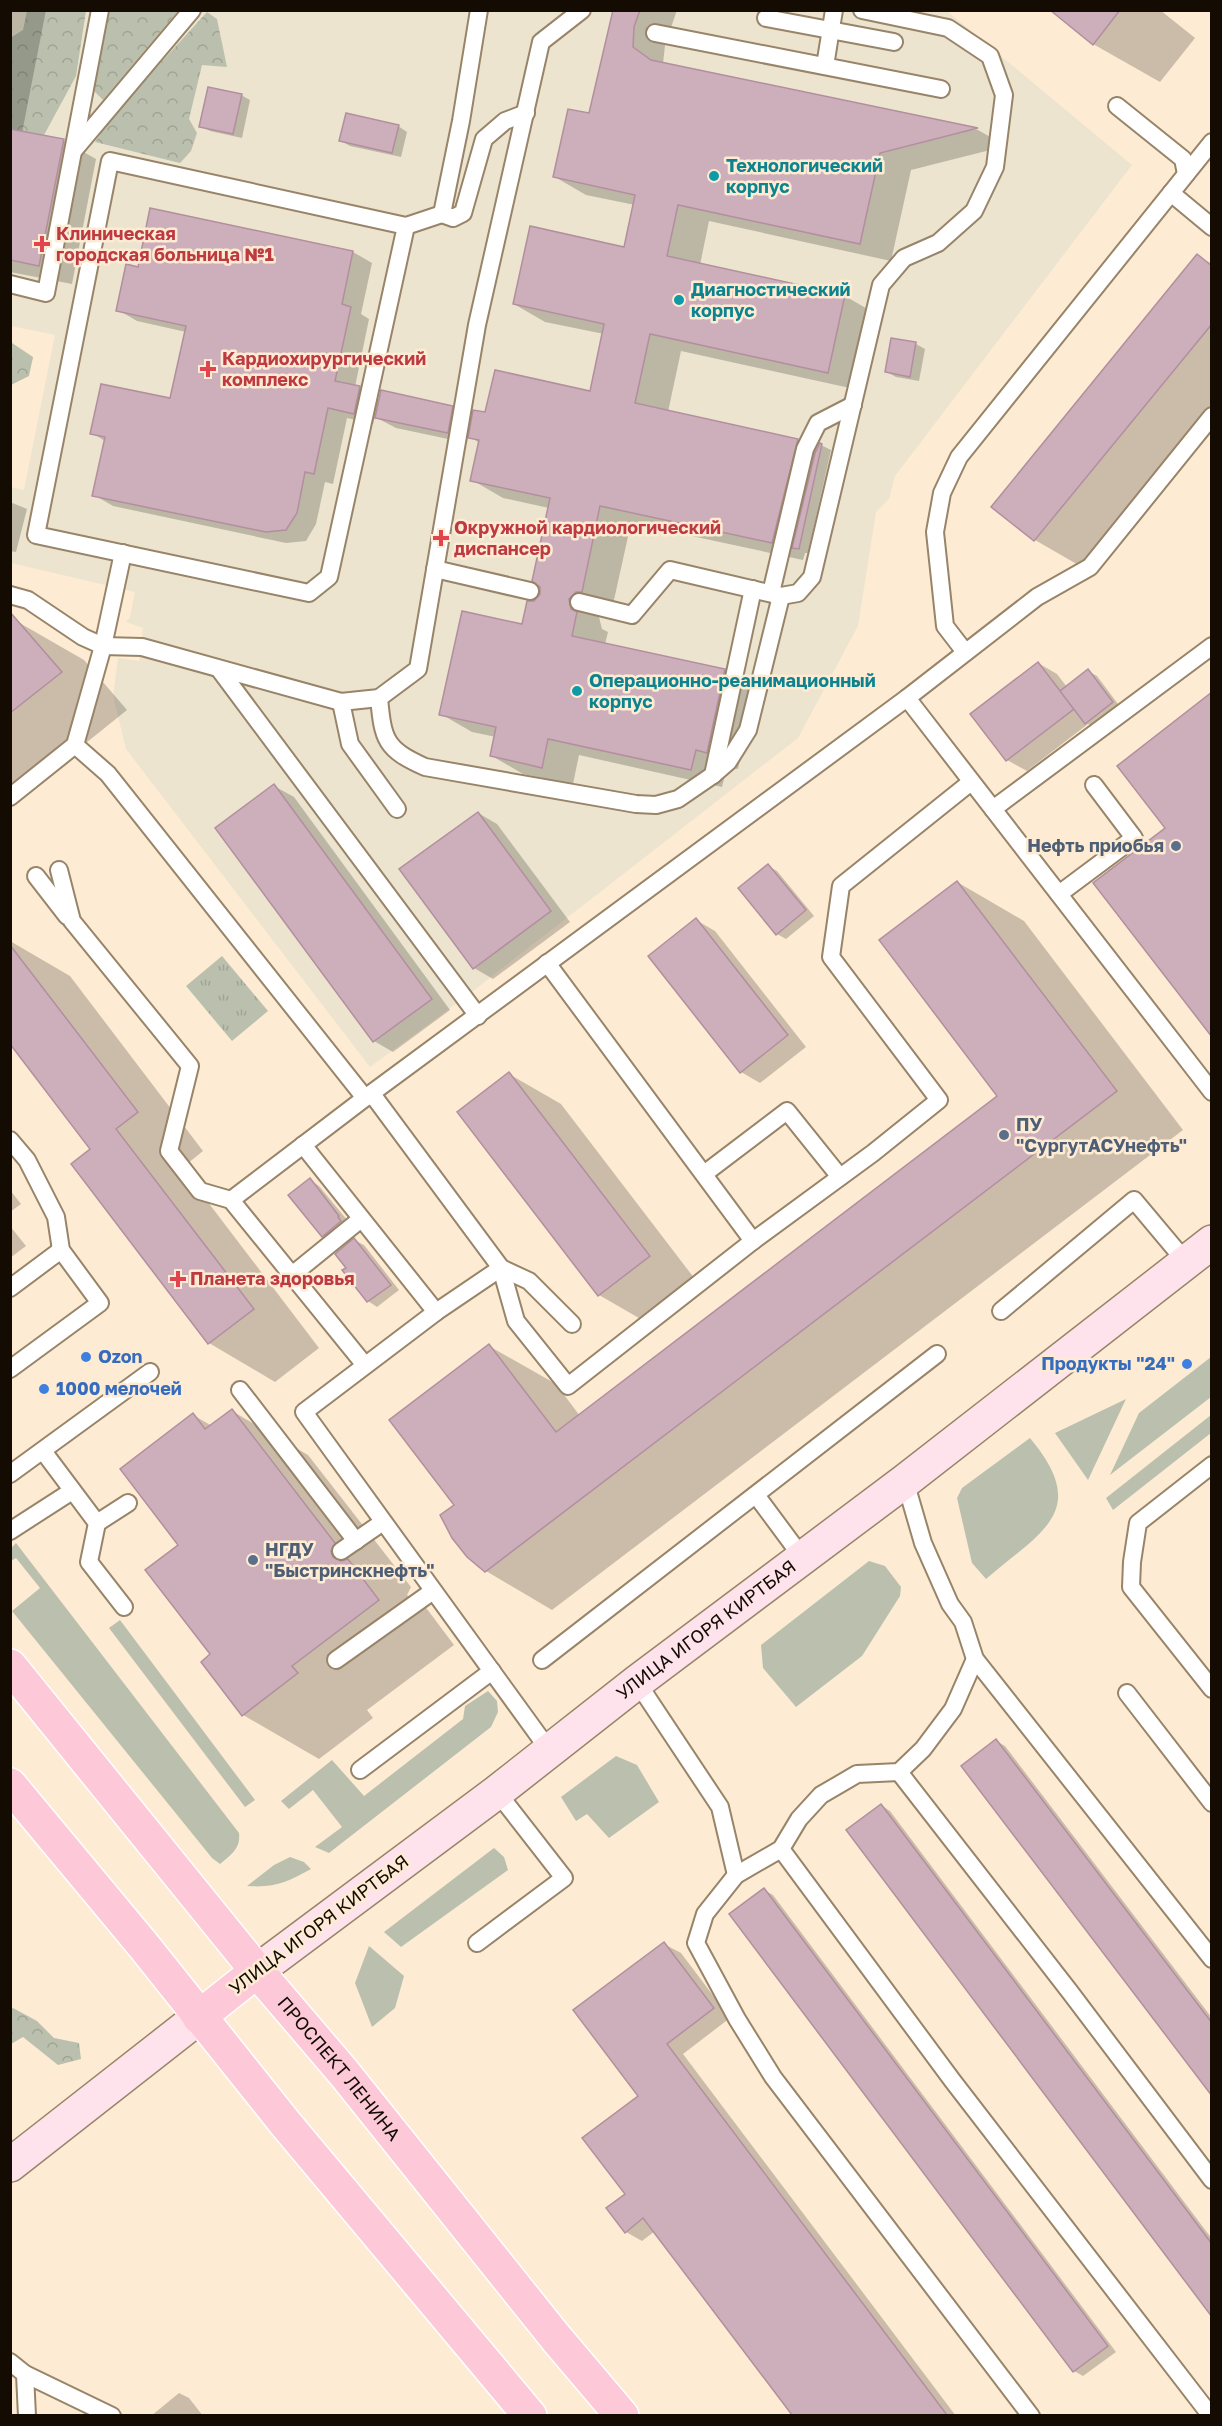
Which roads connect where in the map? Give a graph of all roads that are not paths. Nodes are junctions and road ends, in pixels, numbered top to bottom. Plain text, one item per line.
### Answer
1 (100, 10) edge
2 (192, 10) edge
3 (479, 10) edge
4 (582, 10) edge
5 (834, 10) edge
6 (862, 10) edge
7 (766, 18) dead end
8 (831, 30) junction
9 (655, 33) dead end
10 (894, 42) dead end
11 (825, 66) junction
12 (941, 89) dead end
13 (1117, 106) dead end
14 (525, 113) junction
15 (1212, 142) edge
16 (73, 151) junction
17 (1186, 174) junction
18 (1171, 193) junction
19 (442, 214) junction
20 (406, 226) junction
21 (1212, 227) edge
22 (10, 284) edge
23 (853, 405) junction
24 (1212, 416) edge
25 (123, 553) junction
26 (435, 569) junction
27 (753, 590) junction
28 (530, 591) dead end
29 (776, 594) junction
30 (10, 596) edge
31 (579, 602) dead end
32 (103, 646) junction
33 (1212, 646) edge
34 (965, 652) junction
35 (219, 669) junction
36 (379, 698) junction
37 (907, 698) junction
38 (341, 702) junction
39 (75, 744) junction
40 (713, 775) junction
41 (971, 782) junction
42 (1094, 785) dead end
43 (10, 797) edge
44 (398, 808) dead end
45 (993, 809) junction
46 (59, 870) dead end
47 (36, 876) dead end
48 (1059, 894) junction
49 (72, 921) junction
50 (547, 963) junction
51 (478, 1016) junction
52 (1212, 1092) edge
53 (369, 1096) junction
54 (10, 1140) edge
55 (303, 1145) junction
56 (704, 1174) junction
57 (840, 1177) junction
58 (231, 1200) junction
59 (361, 1219) junction
60 (753, 1241) junction
61 (1212, 1242) edge
62 (61, 1250) junction
63 (1186, 1262) junction
64 (501, 1268) junction
65 (292, 1275) junction
66 (10, 1288) edge
67 (1001, 1311) dead end
68 (436, 1312) junction
69 (572, 1324) dead end
70 (938, 1354) dead end
71 (364, 1364) junction
72 (10, 1369) edge
73 (150, 1372) dead end
74 (240, 1390) dead end
75 (43, 1451) junction
76 (1212, 1464) edge
77 (10, 1474) edge
78 (905, 1481) junction
79 (72, 1491) junction
80 (756, 1495) junction
81 (128, 1503) dead end
82 (383, 1522) junction
83 (97, 1523) junction
84 (10, 1531) edge
85 (356, 1540) junction
86 (341, 1551) dead end
87 (802, 1557) junction
88 (433, 1591) junction
89 (124, 1607) dead end
90 (975, 1659) junction
91 (336, 1660) dead end
92 (542, 1660) dead end
93 (10, 1666) edge
94 (492, 1671) junction
95 (637, 1682) junction
96 (1212, 1689) edge
97 (1127, 1693) dead end
98 (549, 1750) junction
99 (360, 1770) dead end
100 (899, 1772) junction
101 (10, 1785) edge
102 (497, 1792) junction
103 (1212, 1803) edge
104 (781, 1849) junction
105 (736, 1875) junction
106 (477, 1943) dead end
107 (1212, 1959) edge
108 (257, 1971) junction
109 (199, 2017) junction
110 (10, 2166) edge
111 (1212, 2180) edge
112 (10, 2362) edge
113 (25, 2374) junction
114 (27, 2415) edge
115 (112, 2415) edge
116 (530, 2415) edge
117 (622, 2415) edge
118 (1030, 2415) edge
119 (1211, 2415) edge

1 - 16 lane
2 - 16 lane
3 - 19 lane
4 - 14 lane
5 - 8 lane
6 - 23 lane
7 - 8 lane
8 - 10 lane
8 - 11 lane
9 - 11 lane
11 - 12 lane
13 - 17 lane
14 - 19 lane
14 - 26 lane
15 - 17 lane
16 - 22 lane
17 - 18 lane
18 - 21 lane
18 - 34 lane
19 - 20 lane
20 - 25 lane
20 - 25 lane
23 - 29 lane
23 - 29 lane
24 - 34 lane
25 - 32 lane
26 - 28 lane
26 - 36 lane
27 - 29 lane
27 - 31 lane
27 - 40 lane
29 - 40 lane
30 - 32 lane
32 - 35 lane
32 - 39 lane
33 - 45 lane
34 - 37 lane
35 - 38 lane
35 - 51 lane
36 - 38 lane
36 - 40 lane
37 - 41 lane
37 - 50 lane
38 - 44 lane
39 - 43 lane
39 - 53 lane
41 - 45 lane
41 - 57 lane
42 - 48 lane
45 - 48 lane
46 - 49 lane
47 - 49 lane
48 - 52 lane
49 - 58 lane
50 - 51 lane
50 - 56 lane
51 - 53 lane
53 - 55 lane
53 - 64 lane
54 - 62 lane
55 - 58 lane
55 - 59 lane
56 - 57 lane
56 - 60 lane
57 - 60 lane
58 - 65 lane
59 - 65 lane
59 - 68 lane
60 - 64 lane
61 - 63 main road, УЛИЦА ИГОРЯ КИРТБАЯ
62 - 66 lane
62 - 72 lane
63 - 67 lane
63 - 78 main road, УЛИЦА ИГОРЯ КИРТБАЯ
64 - 68 lane
64 - 69 lane
65 - 71 lane
68 - 71 lane
70 - 80 lane
71 - 82 lane
73 - 75 lane
74 - 85 lane
75 - 77 lane
75 - 79 lane
76 - 96 lane
78 - 87 main road, УЛИЦА ИГОРЯ КИРТБАЯ
78 - 90 lane
79 - 83 lane
79 - 84 lane
80 - 87 lane
80 - 92 lane
81 - 83 lane
82 - 85 lane
82 - 88 lane
83 - 89 lane
85 - 86 lane
87 - 95 main road, УЛИЦА ИГОРЯ КИРТБАЯ
88 - 91 lane
88 - 94 lane
90 - 100 lane
90 - 107 lane
93 - 108 main road, ПРОСПЕКТ ЛЕНИНА
94 - 98 lane
94 - 99 lane
95 - 98 main road, УЛИЦА ИГОРЯ КИРТБАЯ
95 - 105 lane
97 - 103 lane
98 - 102 main road, УЛИЦА ИГОРЯ КИРТБАЯ
100 - 104 lane
100 - 111 lane
101 - 109 main road
102 - 106 lane
102 - 108 main road, УЛИЦА ИГОРЯ КИРТБАЯ
104 - 105 lane
104 - 119 lane
105 - 118 lane
108 - 109 main road, УЛИЦА ИГОРЯ КИРТБАЯ
108 - 117 main road, ПРОСПЕКТ ЛЕНИНА
109 - 110 main road
109 - 116 main road
112 - 113 lane
113 - 114 lane
113 - 115 lane

